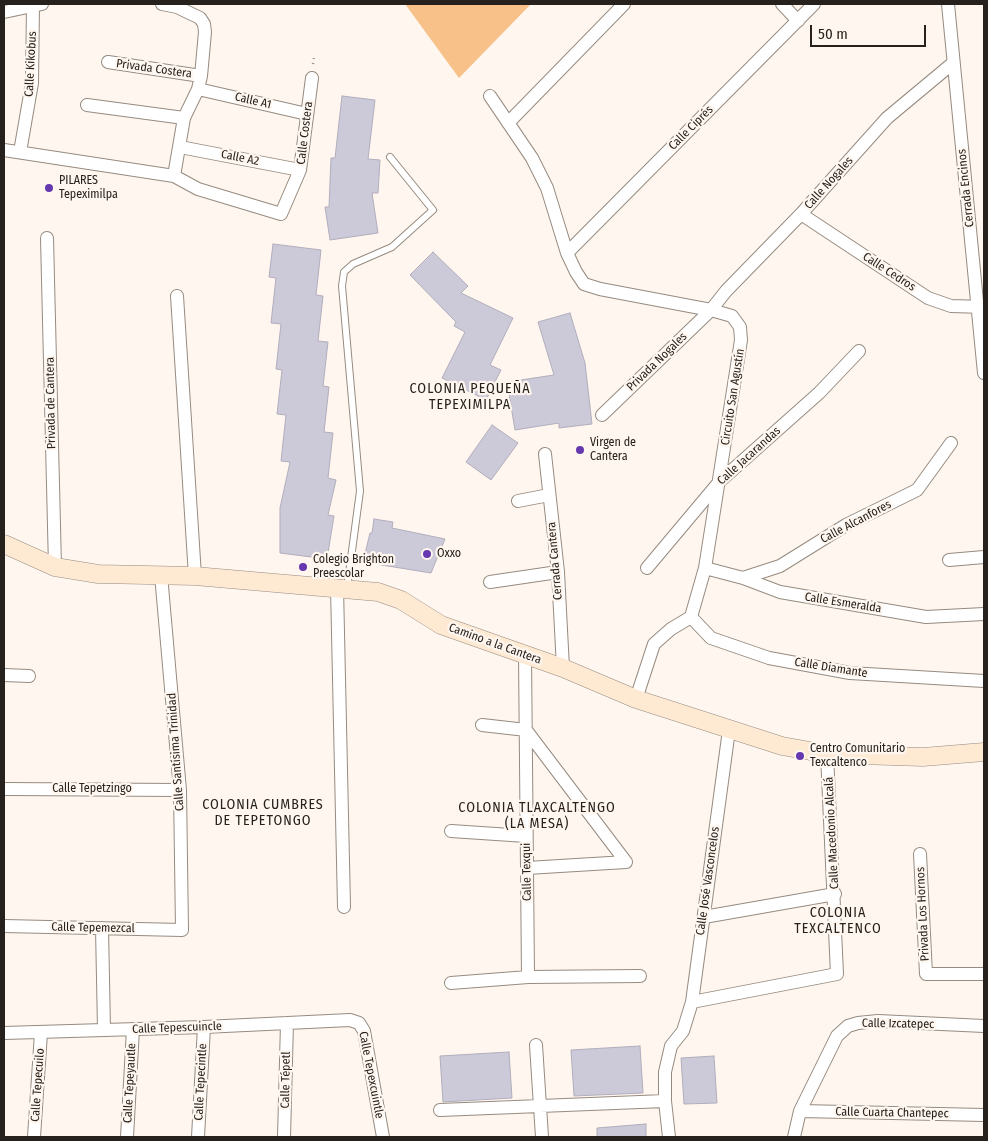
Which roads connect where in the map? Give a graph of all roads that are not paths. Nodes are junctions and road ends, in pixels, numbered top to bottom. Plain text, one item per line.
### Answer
1 (162, 4) edge
2 (624, 4) edge
3 (782, 4) edge
4 (814, 4) edge
5 (948, 4) edge
6 (37, 5) edge
7 (4, 12) edge
8 (798, 21) junction
9 (108, 62) dead end
10 (953, 63) junction
11 (312, 78) dead end
12 (200, 82) junction
13 (490, 96) dead end
14 (87, 105) dead end
15 (307, 114) junction
16 (184, 118) junction
17 (508, 123) junction
18 (180, 147) junction
19 (4, 150) edge
20 (20, 152) junction
21 (390, 157) dead end
22 (300, 170) junction
23 (174, 176) junction
24 (801, 214) junction
25 (47, 238) dead end
26 (567, 253) junction
27 (177, 296) dead end
28 (981, 307) edge
29 (712, 310) junction
30 (859, 351) dead end
31 (984, 373) edge
32 (602, 415) dead end
33 (951, 443) dead end
34 (545, 454) dead end
35 (720, 481) junction
36 (549, 495) junction
37 (518, 501) dead end
38 (4, 544) edge
39 (984, 557) edge
40 (949, 560) dead end
41 (55, 567) junction
42 (648, 568) dead end
43 (705, 568) junction
44 (558, 572) junction
45 (162, 575) junction
46 (195, 576) junction
47 (743, 578) junction
48 (490, 582) dead end
49 (342, 588) junction
50 (984, 614) edge
51 (691, 617) junction
52 (525, 655) junction
53 (563, 668) junction
54 (4, 675) edge
55 (30, 676) dead end
56 (984, 681) edge
57 (636, 699) junction
58 (482, 724) dead end
59 (526, 730) junction
60 (729, 730) junction
61 (984, 752) edge
62 (827, 754) junction
63 (4, 788) edge
64 (180, 790) junction
65 (451, 830) dead end
66 (526, 836) junction
67 (920, 854) dead end
68 (527, 868) junction
69 (835, 894) junction
70 (344, 908) dead end
71 (704, 917) junction
72 (4, 926) edge
73 (102, 928) junction
74 (182, 930) joint
75 (984, 974) edge
76 (640, 976) dead end
77 (528, 977) junction
78 (451, 983) dead end
79 (692, 1002) junction
80 (350, 1020) joint
81 (287, 1023) junction
82 (984, 1026) edge
83 (204, 1028) junction
84 (134, 1029) junction
85 (104, 1030) junction
86 (4, 1033) edge
87 (41, 1033) junction
88 (536, 1045) dead end
89 (665, 1101) junction
90 (540, 1107) junction
91 (440, 1110) dead end
92 (800, 1111) junction
93 (984, 1115) edge
94 (34, 1137) edge
95 (127, 1137) edge
96 (198, 1137) edge
97 (284, 1137) edge
98 (383, 1137) edge
99 (542, 1137) edge
100 (669, 1137) edge
101 (794, 1137) edge

1 - 12 street
2 - 17 street
3 - 8 street
4 - 8 street, Calle Ciprés
5 - 10 street, Cerrada Encinos
6 - 7 street
6 - 20 street, Calle Kikobus
8 - 26 street, Calle Ciprés
9 - 12 street, Privada Costera
10 - 24 street, Calle Nogales
10 - 28 street, Cerrada Encinos
11 - 15 street, Calle Costera
12 - 15 street, Calle A1
12 - 16 street
13 - 17 street, Circuito San Agustín
14 - 16 street
15 - 22 street, Calle Costera
16 - 18 street
17 - 26 street, Circuito San Agustín
18 - 22 street, Calle A2
18 - 23 street
19 - 20 street
20 - 23 street
21 - 49 lane
22 - 23 street, Calle Costera
24 - 28 street, Calle Cedros
24 - 29 street, Calle Nogales
25 - 41 street, Privada de Cantera
26 - 29 street, Circuito San Agustín
27 - 46 street
28 - 31 street, Cerrada Encinos
29 - 32 street, Privada Nogales
29 - 35 street, Circuito San Agustín
30 - 35 street, Calle Jacarandas
33 - 47 street, Calle Alcanfores
34 - 36 street, Cerrada Cantera
35 - 42 street, Calle Jacarandas
35 - 43 street, Circuito San Agustín
36 - 37 street
36 - 44 street, Cerrada Cantera
38 - 41 street, Camino a la Cantera
39 - 40 street
41 - 45 street, Camino a la Cantera
43 - 47 street, Calle Esmeralda
43 - 51 street, Circuito San Agustín
44 - 48 street
44 - 53 street, Cerrada Cantera
45 - 46 street, Camino a la Cantera
45 - 64 street, Calle Santísima Trinidad
46 - 49 street, Camino a la Cantera
47 - 50 street, Calle Esmeralda
49 - 52 street, Camino a la Cantera
49 - 70 street
51 - 56 street, Calle Diamante
51 - 57 street
52 - 53 street, Camino a la Cantera
52 - 59 street, Calle Texqui
53 - 57 street, Camino a la Cantera
54 - 55 street
57 - 60 street, Camino a la Cantera
58 - 59 street
59 - 66 street, Calle Texqui
59 - 68 street
60 - 62 street, Camino a la Cantera
60 - 71 street, Calle José Vasconcelos
61 - 62 street, Camino a la Cantera
62 - 69 street, Calle Macedonio Alcalá
63 - 64 street, Calle Tepetzingo
64 - 74 street, Calle Santísima Trinidad
65 - 66 street
66 - 68 street, Calle Texqui
67 - 75 street, Privada Los Hornos
68 - 77 street, Calle Texqui
69 - 71 street
69 - 79 street, Calle Macedonio Alcalá
71 - 79 street, Calle José Vasconcelos
72 - 73 street, Calle Tepemezcal
73 - 74 street, Calle Tepemezcal
73 - 85 street
76 - 77 street
77 - 78 street
79 - 89 street, Calle José Vasconcelos
80 - 81 street, Calle Tepescuincle
80 - 98 street, Calle Tepexcuintle
81 - 83 street, Calle Tepescuincle
81 - 97 street, Calle Tépetl
82 - 92 street, Calle Izcatepec
83 - 84 street, Calle Tepescuincle
83 - 96 street, Calle Tepecintle
84 - 85 street, Calle Tepescuincle
84 - 95 street, Calle Tepeyautle
85 - 87 street, Calle Tepescuincle
86 - 87 street, Calle Tepescuincle
87 - 94 street, Calle Tepecuilo
88 - 90 street
89 - 90 street
89 - 100 street, Calle José Vasconcelos
90 - 91 street
90 - 99 street
92 - 93 street, Calle Cuarta Chantepec
92 - 101 street, Calle Izcatepec

